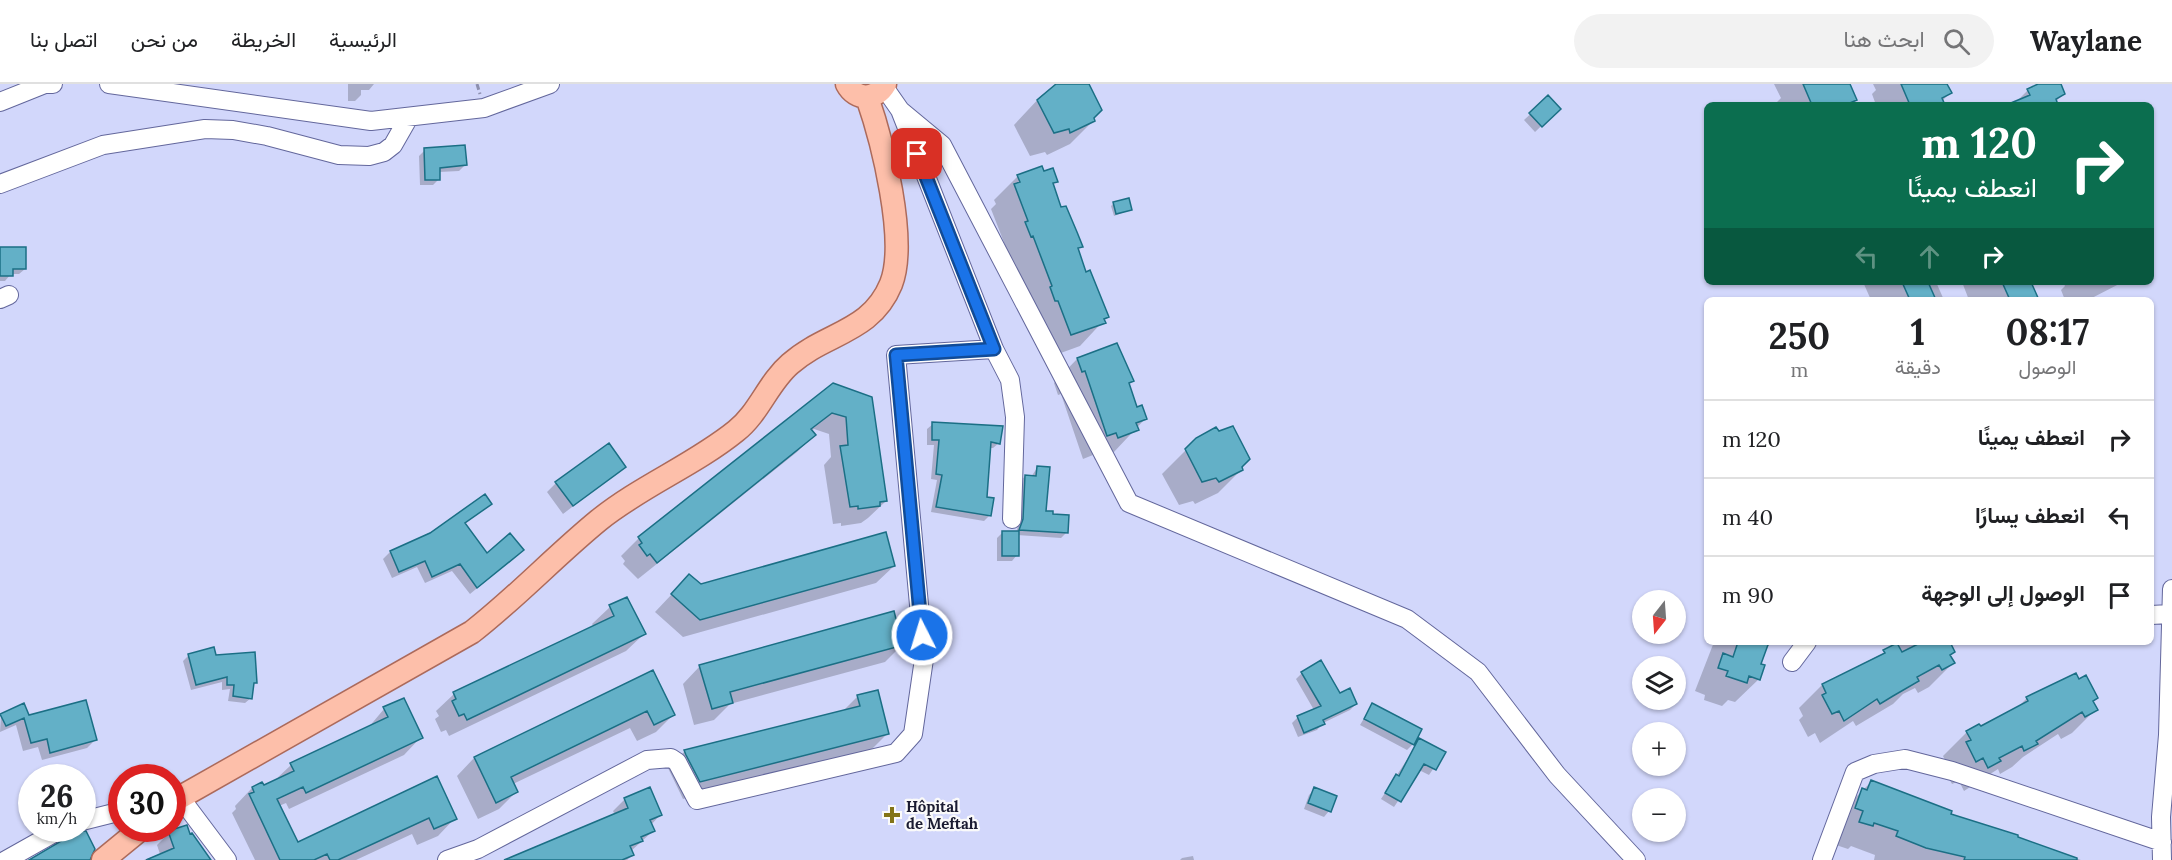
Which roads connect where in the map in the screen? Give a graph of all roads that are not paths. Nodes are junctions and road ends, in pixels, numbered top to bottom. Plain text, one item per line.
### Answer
1 (53, 84) edge
2 (109, 84) edge
3 (550, 84) edge
4 (847, 84) edge
5 (879, 89) edge
6 (0, 102) edge
7 (900, 110) junction
8 (409, 117) junction
9 (0, 184) edge
10 (994, 349) junction
11 (1012, 519) dead end
12 (2172, 589) edge
13 (2170, 614) junction
14 (2154, 615) edge
15 (1805, 645) edge
16 (1792, 662) dead end
17 (186, 793) edge
18 (186, 812) edge
19 (38, 842) edge
20 (125, 842) edge
21 (2162, 851) edge
22 (6, 860) edge
23 (103, 860) edge
24 (227, 860) edge
25 (447, 860) edge
26 (1636, 860) edge
27 (1822, 860) edge

1 - 6 street
2 - 8 street
3 - 8 street
4 - 5 main road
5 - 7 street
5 - 17 main road
7 - 10 street
7 - 26 street
8 - 9 street
10 - 11 street
10 - 25 street
12 - 13 street
13 - 14 street
13 - 21 street
15 - 16 street
18 - 24 street
19 - 22 street
20 - 23 main road
21 - 27 street

